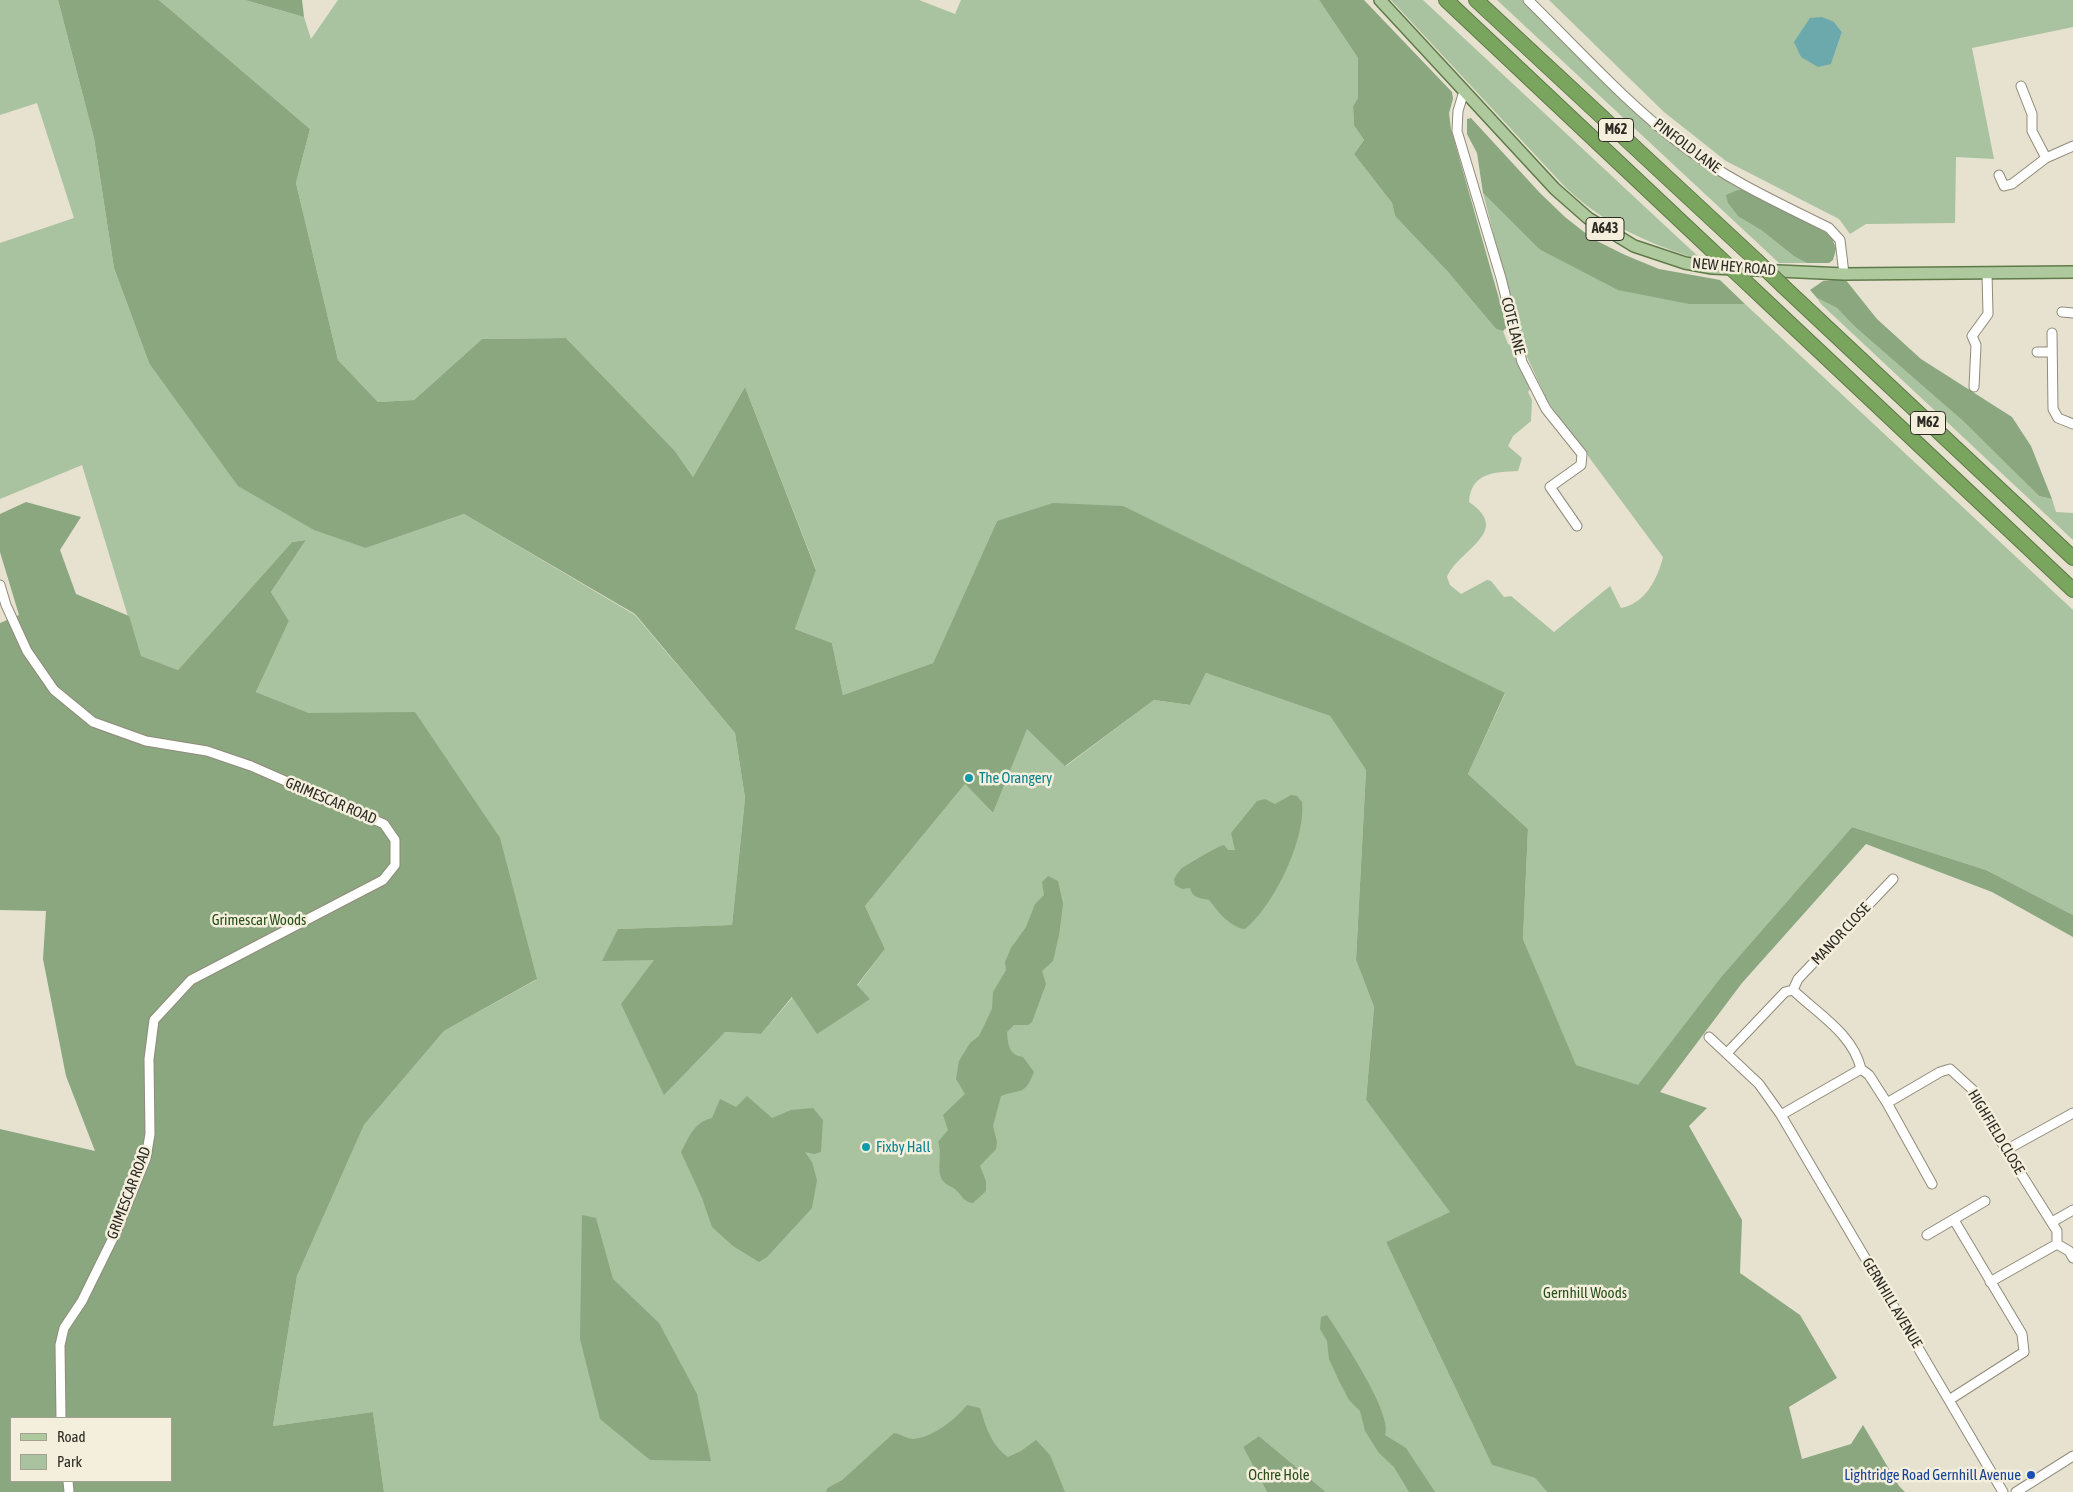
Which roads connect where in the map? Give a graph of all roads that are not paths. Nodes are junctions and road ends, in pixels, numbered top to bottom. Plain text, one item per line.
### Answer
1 (1380, 0) edge
2 (1446, 0) edge
3 (1476, 0) edge
4 (1528, 0) edge
5 (2022, 86) dead end
6 (1464, 91) junction
7 (2073, 146) edge
8 (2046, 158) junction
9 (1999, 175) dead end
10 (2073, 272) edge
11 (1987, 273) junction
12 (1844, 274) junction
13 (2062, 312) dead end
14 (2073, 312) edge
15 (2052, 332) dead end
16 (2037, 352) dead end
17 (2052, 352) junction
18 (1974, 387) dead end
19 (2073, 424) edge
20 (1577, 526) dead end
21 (2073, 558) edge
22 (0, 585) edge
23 (2073, 590) edge
24 (1893, 879) dead end
25 (1793, 990) junction
26 (1709, 1038) dead end
27 (1727, 1054) junction
28 (1861, 1069) junction
29 (1887, 1103) junction
30 (2073, 1113) edge
31 (1781, 1115) junction
32 (2006, 1150) junction
33 (1932, 1184) dead end
34 (1985, 1202) dead end
35 (2073, 1210) edge
36 (1954, 1220) junction
37 (2052, 1222) junction
38 (1927, 1235) dead end
39 (2057, 1244) junction
40 (2073, 1258) edge
41 (1990, 1282) junction
42 (1950, 1400) junction
43 (61, 1417) edge
44 (2073, 1456) edge
45 (2003, 1492) edge
46 (2016, 1492) edge

1 - 6 main road, NEW HEY ROAD / A643
2 - 23 highway, M62, bridge
3 - 21 highway, M62, bridge
4 - 12 street, PINFOLD LANE
5 - 8 street
6 - 12 main road, NEW HEY ROAD / A643
6 - 20 street, COTE LANE
7 - 8 street
8 - 9 street
10 - 11 main road, NEW HEY ROAD / A643
11 - 12 main road, NEW HEY ROAD / A643
11 - 18 street
13 - 14 street
15 - 17 street
16 - 17 street
17 - 19 street
22 - 43 street, GRIMESCAR ROAD
24 - 25 street, MANOR CLOSE
25 - 27 street, MANOR CLOSE
25 - 28 street
26 - 27 street, GERNHILL AVENUE
27 - 31 street, GERNHILL AVENUE
28 - 29 street
28 - 31 street
29 - 32 street, HIGHFIELD CLOSE
29 - 33 street
30 - 32 street
31 - 42 street, GERNHILL AVENUE
32 - 37 street, HIGHFIELD CLOSE
34 - 36 street
35 - 37 street
36 - 38 street
36 - 41 street
37 - 39 street, HIGHFIELD CLOSE
39 - 40 street
39 - 41 street
41 - 42 street
42 - 45 street, GERNHILL AVENUE
44 - 46 street

